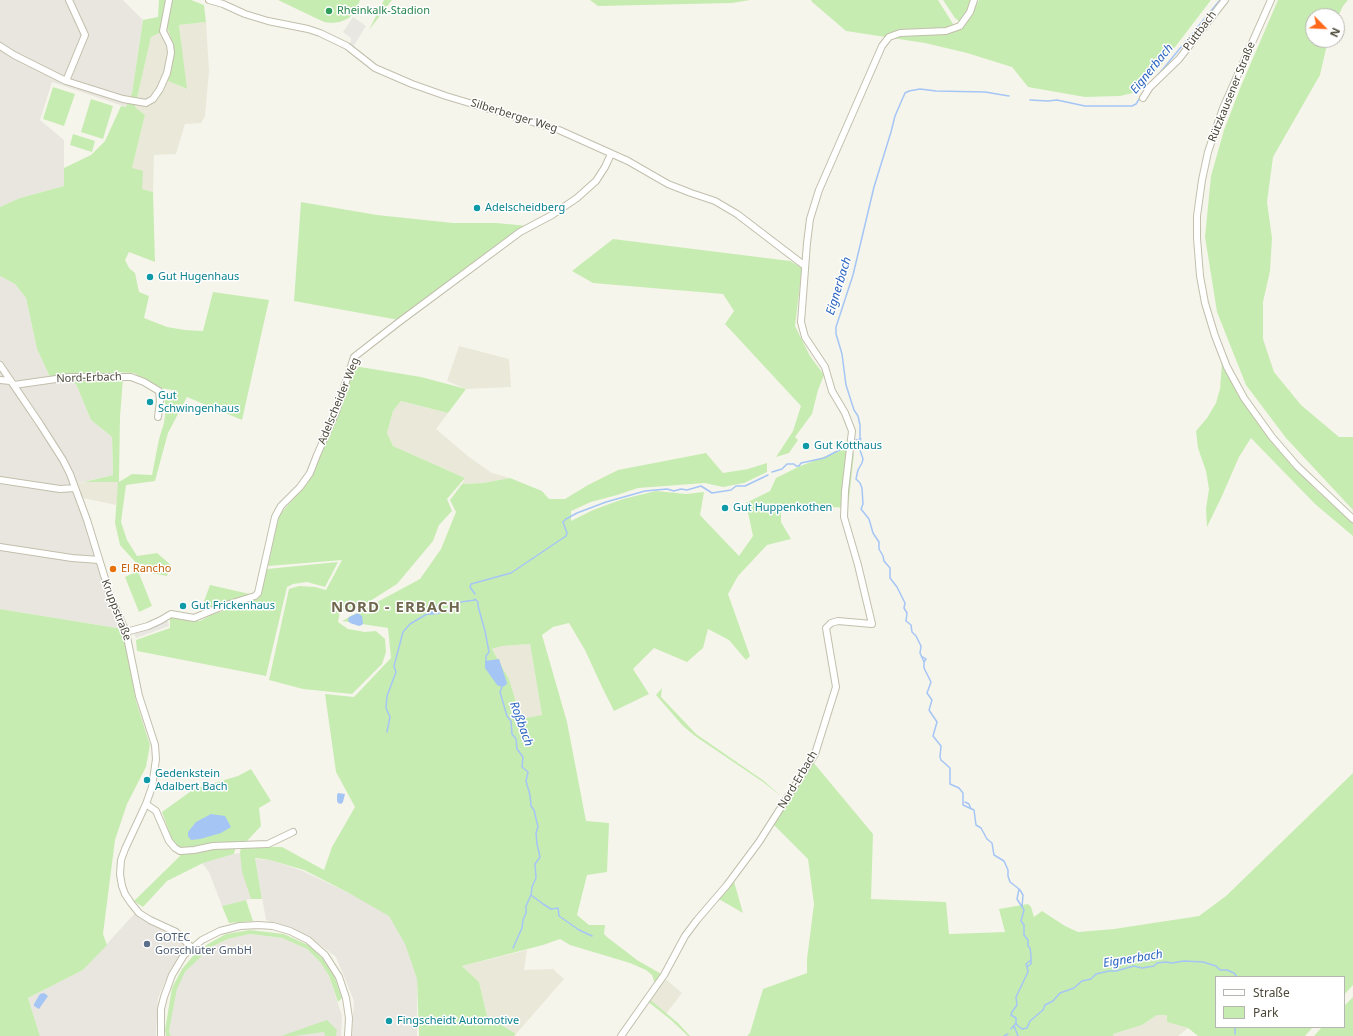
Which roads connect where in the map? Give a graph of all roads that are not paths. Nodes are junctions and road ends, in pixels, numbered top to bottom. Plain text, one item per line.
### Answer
1 (69, 0) edge
2 (169, 0) edge
3 (209, 0) edge
4 (974, 0) edge
5 (1225, 0) edge
6 (1271, 0) edge
7 (0, 46) edge
8 (66, 81) junction
9 (1143, 98) dead end
10 (611, 154) junction
11 (805, 266) junction
12 (0, 365) edge
13 (0, 380) edge
14 (12, 383) junction
15 (158, 417) dead end
16 (0, 480) edge
17 (75, 488) junction
18 (1353, 519) edge
19 (0, 547) edge
20 (99, 560) junction
21 (126, 632) junction
22 (146, 804) junction
23 (293, 832) dead end
24 (192, 948) junction
25 (161, 1036) edge
26 (348, 1036) edge
27 (620, 1036) edge

1 - 8 street
2 - 8 street
3 - 10 street, Silberberger Weg
4 - 11 street
5 - 9 street, Püttbach
6 - 18 street, Rützkausener Straße
7 - 8 street
10 - 11 street, Silberberger Weg
10 - 21 street, Adelscheider Weg
11 - 27 street, Nord-Erbach
12 - 14 street, Kruppstraße
13 - 14 street
14 - 15 street, Nord-Erbach
14 - 17 street, Kruppstraße
16 - 17 street
17 - 20 street, Kruppstraße
19 - 20 street
20 - 21 street, Kruppstraße
21 - 22 street, Kruppstraße
22 - 23 street
22 - 24 street, Kruppstraße
24 - 25 street
24 - 26 street

